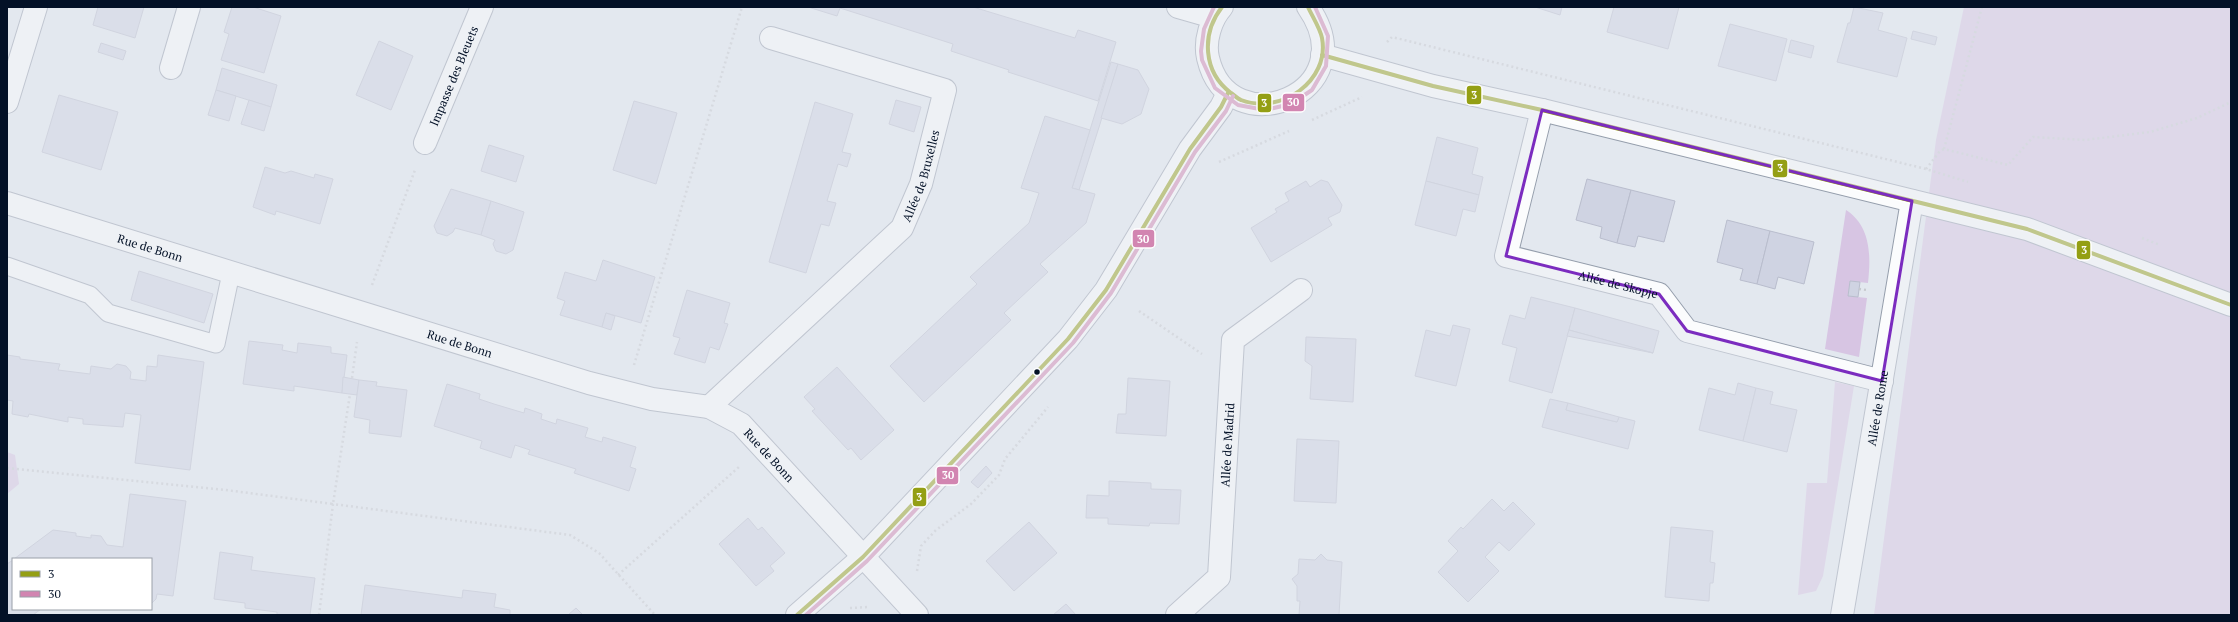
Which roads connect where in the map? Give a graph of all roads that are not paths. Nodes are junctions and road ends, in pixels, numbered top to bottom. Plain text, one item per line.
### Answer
1 (36, 7) edge
2 (189, 7) edge
3 (482, 7) edge
4 (1178, 7) edge
5 (1308, 7) edge
6 (1218, 12) edge
7 (771, 38) dead end
8 (1322, 56) junction
9 (170, 68) dead end
10 (1228, 93) junction
11 (7, 102) edge
12 (1542, 110) junction
13 (425, 143) road end
14 (1912, 201) junction
15 (7, 203) edge
16 (7, 266) edge
17 (231, 273) junction
18 (1301, 290) dead end
19 (2231, 305) edge
20 (1882, 381) junction
21 (709, 407) junction
22 (863, 557) junction
23 (797, 615) edge
24 (917, 615) edge
25 (1177, 615) edge
26 (1842, 615) edge

1 - 11 street
2 - 9 street
3 - 13 street, Impasse des Bleuets
4 - 6 street
5 - 8 street
6 - 10 street
7 - 21 street, Allée de Bruxelles
8 - 10 street
8 - 12 street
10 - 22 street
12 - 14 street
12 - 20 street, Allée de Skopje
14 - 19 street
14 - 20 street, Allée de Rome
15 - 17 street, Rue de Bonn
16 - 17 lane
17 - 21 street, Rue de Bonn
18 - 25 street, Allée de Madrid
20 - 26 street, Allée de Rome
21 - 22 street, Rue de Bonn
22 - 23 street
22 - 24 street, Rue de Bonn

